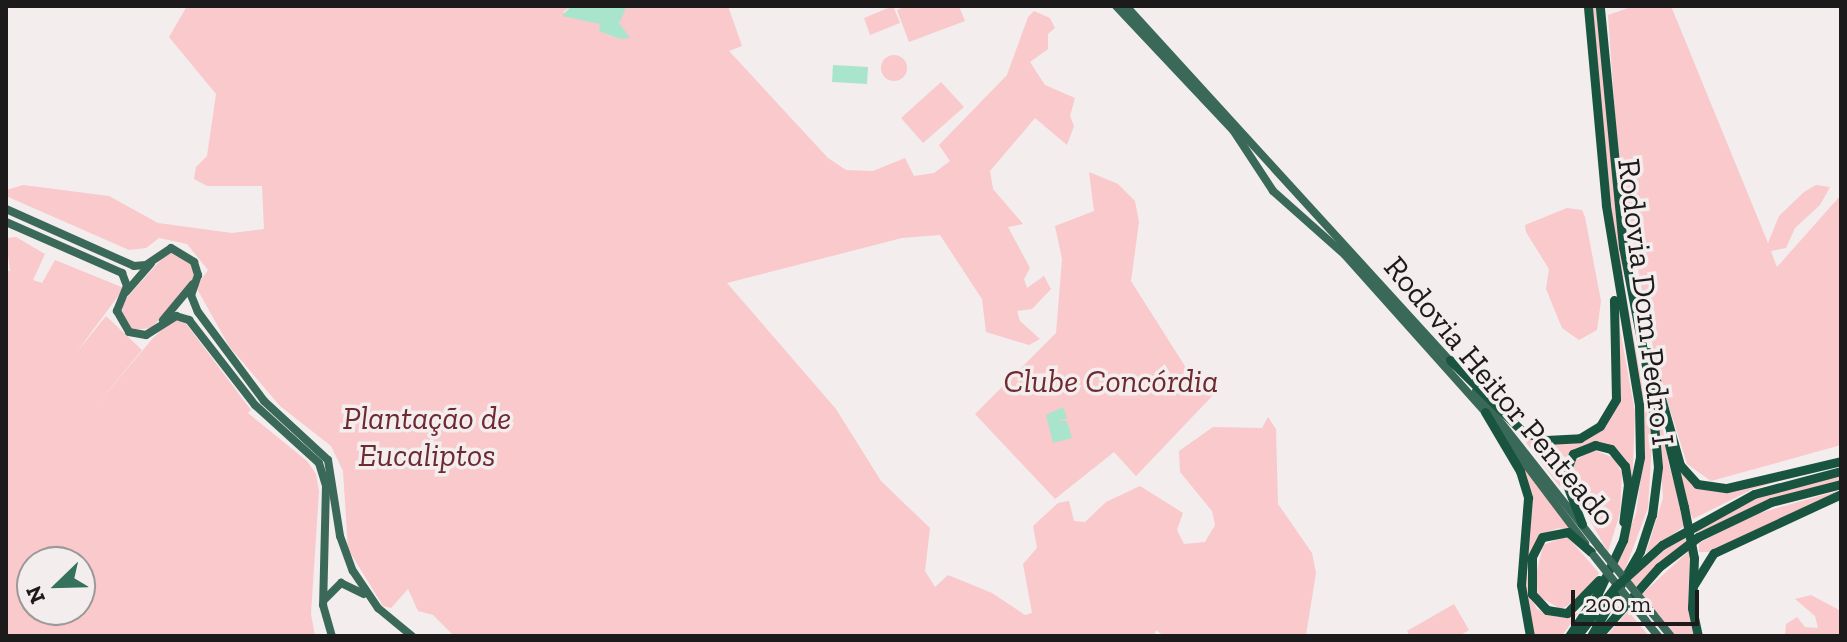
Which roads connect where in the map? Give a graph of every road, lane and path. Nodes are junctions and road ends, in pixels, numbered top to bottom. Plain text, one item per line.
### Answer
1 (1116, 6) edge
2 (1126, 6) edge
3 (1588, 6) edge
4 (1600, 6) edge
5 (1288, 181) junction
6 (1273, 191) junction
7 (1309, 204) junction
8 (1606, 205) junction
9 (6, 209) edge
10 (1298, 214) junction
11 (6, 222) edge
12 (1623, 247) junction
13 (151, 263) junction
14 (193, 284) junction
15 (125, 293) junction
16 (158, 327) junction
17 (1450, 360) junction
18 (1662, 400) junction
19 (1485, 412) junction
20 (1841, 461) edge
21 (1841, 471) edge
22 (1841, 484) edge
23 (1841, 494) edge
24 (1582, 524) junction
25 (1595, 552) junction
26 (1615, 555) junction
27 (1693, 586) junction
28 (367, 597) junction
29 (323, 605) junction
30 (388, 619) junction
31 (332, 636) edge
32 (396, 636) edge
33 (412, 636) edge
34 (1530, 636) edge
35 (1569, 636) edge
36 (1577, 636) edge
37 (1591, 636) edge
38 (1598, 636) edge
39 (1658, 636) edge
40 (1671, 636) edge
41 (1698, 636) edge

1 - 6 main road, Rodovia Heitor Penteado
2 - 5 main road, Rodovia Heitor Penteado
3 - 8 highway, Rodovia Dom Pedro I
4 - 12 highway, Rodovia Dom Pedro I
5 - 6 main road
5 - 7 main road, Rodovia Heitor Penteado
6 - 10 main road, Rodovia Heitor Penteado
7 - 10 main road
7 - 17 main road, Rodovia Heitor Penteado
8 - 17 highway
8 - 26 highway, Rodovia Dom Pedro I
9 - 13 main road
10 - 19 main road, Rodovia Heitor Penteado
11 - 15 main road
12 - 18 highway
12 - 37 highway, Rodovia Dom Pedro I
13 - 14 main road
13 - 15 main road
14 - 16 main road
14 - 28 main road
15 - 16 main road
16 - 29 main road
17 - 24 main road, Rodovia Heitor Penteado
18 - 20 highway
18 - 27 highway, bridge
19 - 25 main road, Rodovia Heitor Penteado
19 - 34 highway
21 - 36 highway, bridge
22 - 38 highway
23 - 27 highway
24 - 25 main road, Rodovia Heitor Penteado
24 - 26 highway
25 - 26 highway
25 - 39 main road, Rodovia Heitor Penteado, bridge
25 - 40 main road, Rodovia Heitor Penteado, bridge
26 - 35 highway, Rodovia Dom Pedro I
27 - 41 highway
28 - 29 main road
28 - 30 main road
29 - 31 main road
30 - 32 main road
30 - 33 main road

